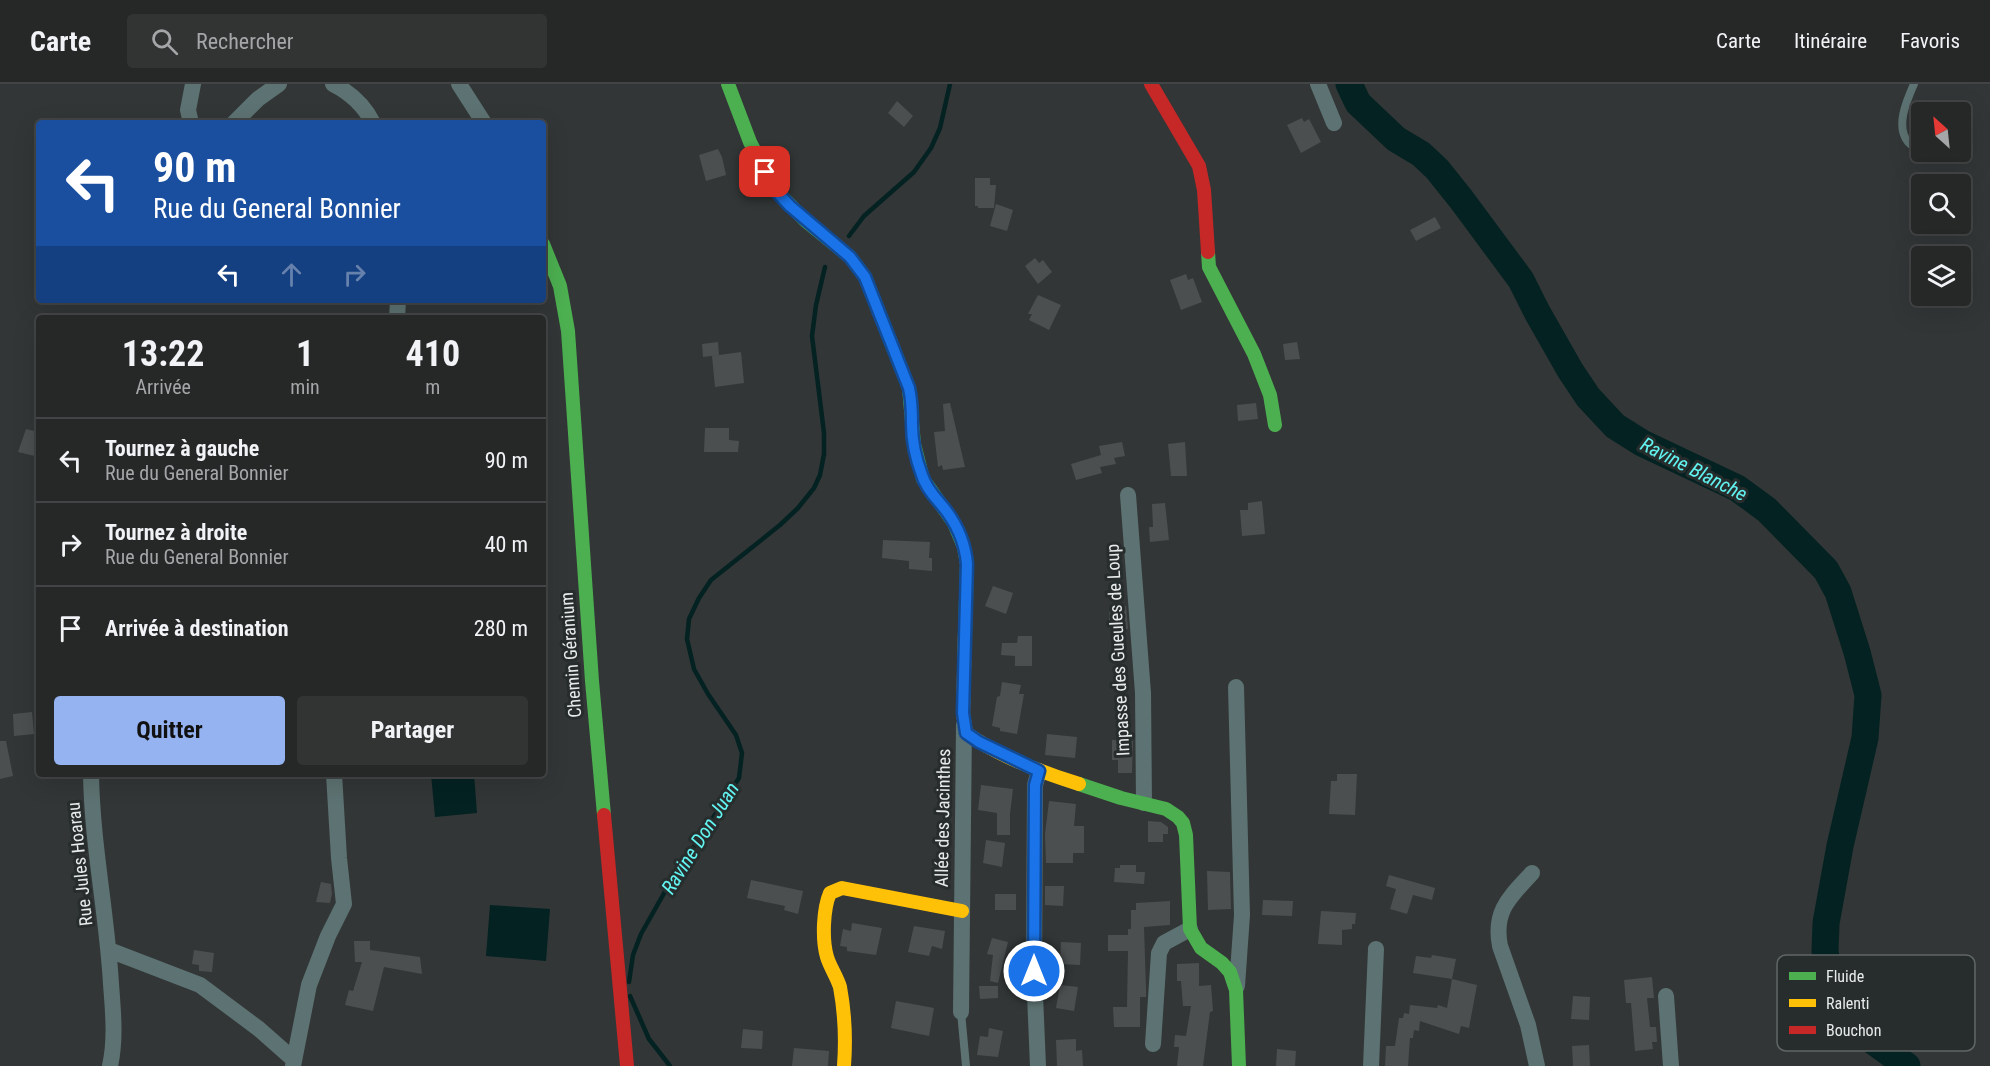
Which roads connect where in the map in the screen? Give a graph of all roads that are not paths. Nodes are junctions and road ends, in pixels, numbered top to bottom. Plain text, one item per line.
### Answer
1 (194, 84) edge
2 (279, 84) edge
3 (333, 84) edge
4 (459, 84) edge
5 (728, 84) edge
6 (1151, 84) edge
7 (1318, 84) edge
8 (1914, 84) edge
9 (190, 120) edge
10 (237, 120) edge
11 (371, 120) edge
12 (482, 120) edge
13 (1334, 123) dead end
14 (1911, 145) edge
15 (546, 251) edge
16 (1275, 425) dead end
17 (1128, 495) dead end
18 (1236, 687) dead end
19 (964, 725) junction
20 (1039, 771) junction
21 (91, 777) edge
22 (334, 777) edge
23 (1144, 803) junction
24 (1532, 873) dead end
25 (962, 911) junction
26 (1190, 929) junction
27 (1376, 949) dead end
28 (109, 950) junction
29 (1236, 990) junction
30 (1666, 996) dead end
31 (961, 1012) joint
32 (1153, 1044) dead end
33 (293, 1063) edge
34 (110, 1066) edge
35 (627, 1066) edge
36 (844, 1066) edge
37 (966, 1066) edge
38 (1038, 1066) edge
39 (1239, 1066) edge
40 (1371, 1066) edge
41 (1537, 1066) edge
42 (1671, 1066) edge

1 - 9 street
2 - 10 street
3 - 11 street
4 - 12 street
5 - 19 street
6 - 16 street
7 - 13 street
8 - 14 lane
15 - 35 street, Chemin Géranium
17 - 23 street, Impasse des Gueules de Loup
18 - 29 street
19 - 20 street
19 - 25 street, Allée des Jacinthes
20 - 23 street
20 - 38 street
21 - 28 street, Rue Jules Hoarau
22 - 33 street
23 - 26 street
24 - 41 street
25 - 31 street, Allée des Jacinthes
25 - 36 street, Allée des Jacinthes
26 - 29 street
26 - 32 street
27 - 40 street
28 - 33 street
28 - 34 street, Rue Jules Hoarau
29 - 39 street
30 - 42 street
31 - 37 lane

